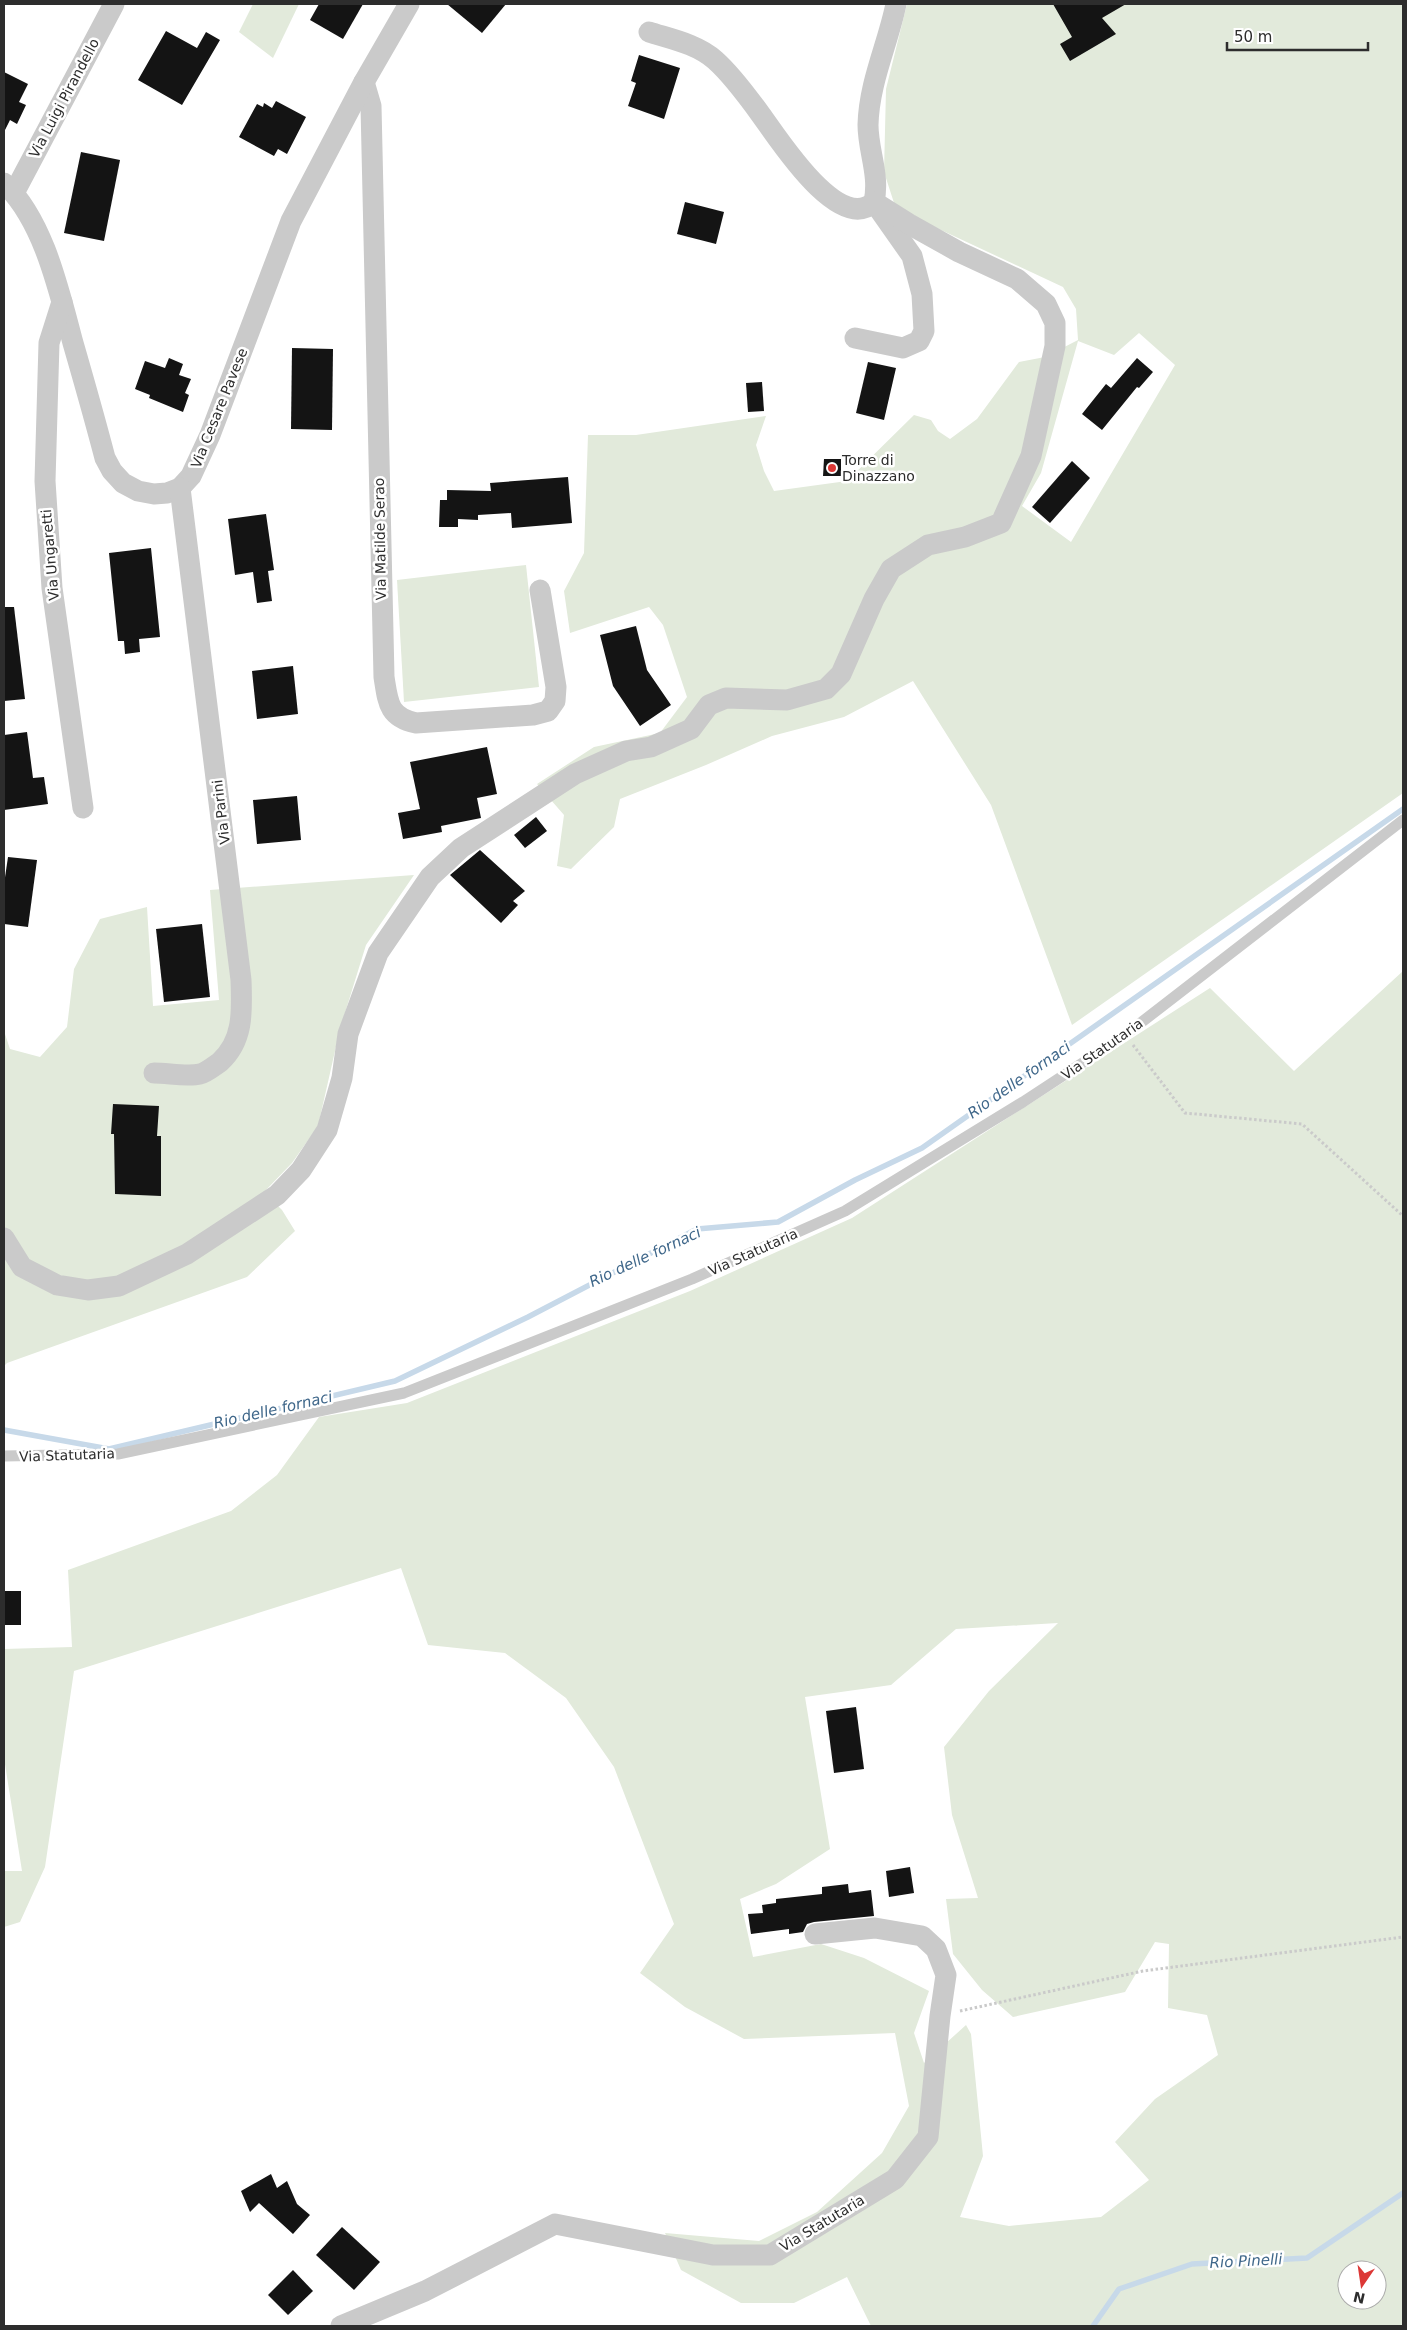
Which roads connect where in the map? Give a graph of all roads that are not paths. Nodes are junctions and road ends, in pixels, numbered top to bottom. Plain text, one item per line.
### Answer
1 (114, 4) edge
2 (410, 4) edge
3 (896, 4) edge
4 (648, 32) dead end
5 (364, 82) junction
6 (9, 188) edge
7 (874, 202) junction
8 (62, 302) junction
9 (855, 338) dead end
10 (180, 488) junction
11 (540, 590) dead end
12 (83, 808) dead end
13 (1403, 820) edge
14 (154, 1073) dead end
15 (4, 1238) edge
16 (4, 1456) edge
17 (815, 1934) dead end
18 (341, 2326) edge

1 - 6 street, Via Luigi Pirandello
2 - 5 street, Via Cesare Pavese
3 - 7 street
4 - 7 street
5 - 10 street, Via Cesare Pavese
5 - 11 street, Via Matilde Serao
6 - 8 street
7 - 9 street
7 - 15 street
8 - 10 street
8 - 12 street, Via Ungaretti
10 - 14 street, Via Parini
13 - 16 lane, Via Statutaria
17 - 18 street, Via Statutaria

